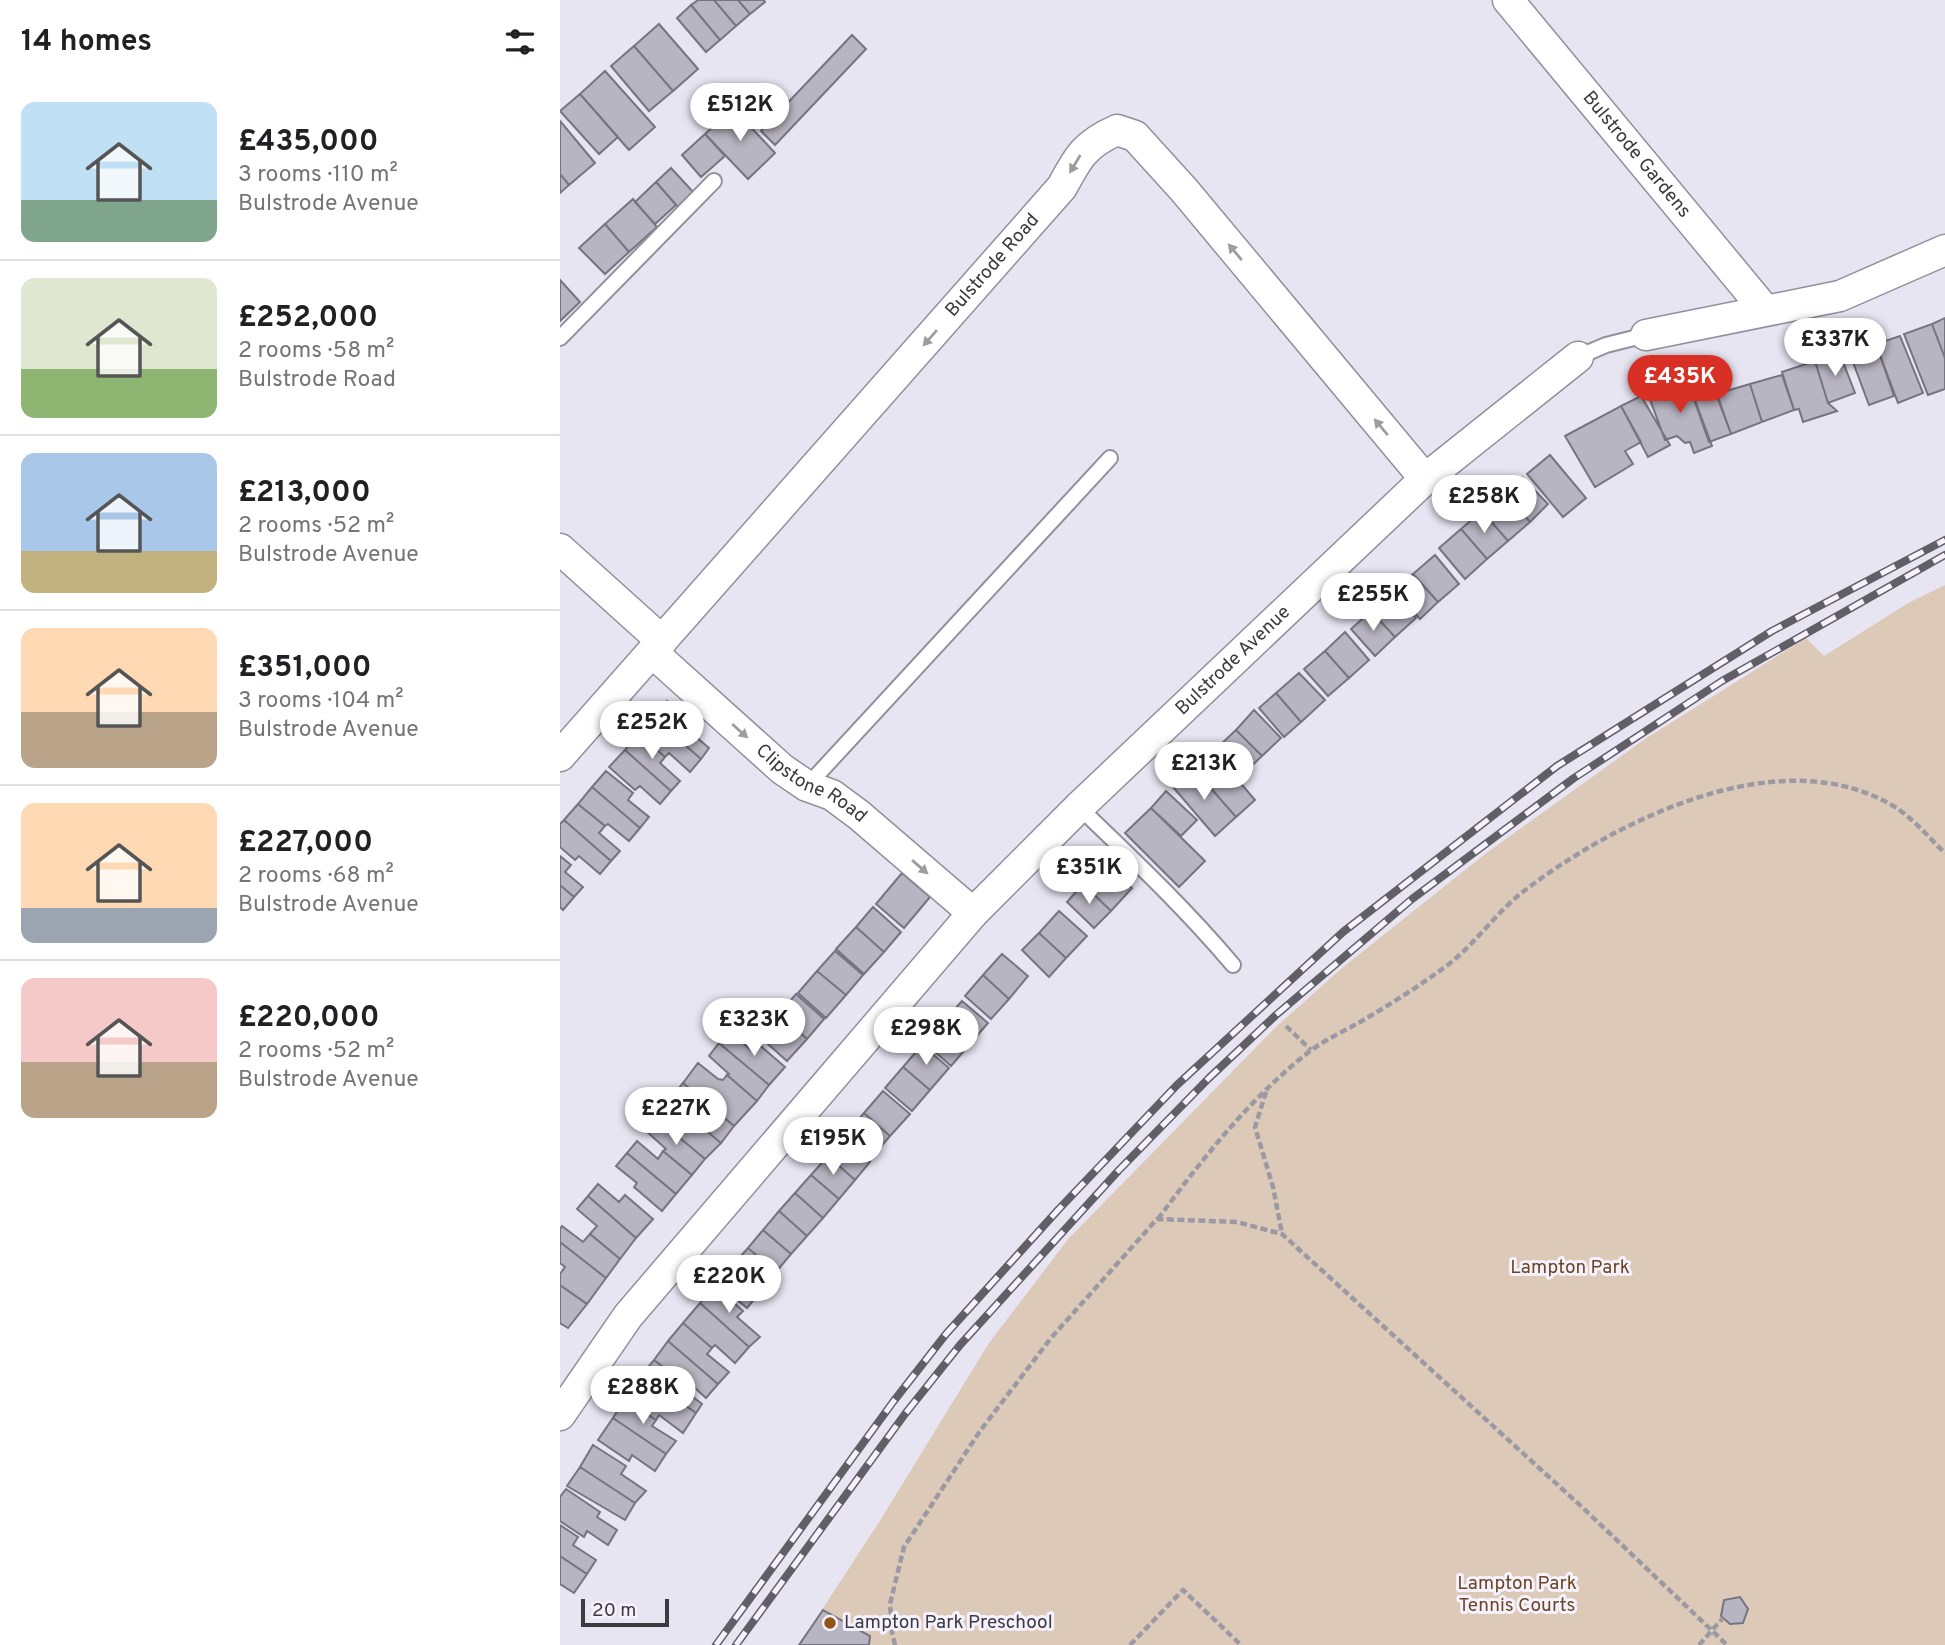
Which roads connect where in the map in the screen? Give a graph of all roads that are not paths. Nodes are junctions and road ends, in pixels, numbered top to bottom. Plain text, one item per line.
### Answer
1 (1512, 2) edge
2 (714, 181) dead end
3 (1945, 250) edge
4 (1765, 310) junction
5 (1646, 335) joint
6 (560, 338) edge
7 (1578, 357) joint
8 (1110, 458) dead end
9 (1425, 479) junction
10 (560, 549) edge
11 (658, 647) junction
12 (560, 756) edge
13 (807, 786) junction
14 (1079, 807) junction
15 (973, 913) junction
16 (1233, 965) dead end
17 (560, 1415) edge

1 - 4 street, Bulstrode Gardens
2 - 6 lane
3 - 4 street, Bulstrode Avenue
4 - 5 street, Bulstrode Avenue
5 - 7 lane, Bulstrode Avenue
7 - 9 street, Bulstrode Avenue
8 - 13 lane
9 -> 11 street, Bulstrode Road
9 - 14 street, Bulstrode Avenue
10 - 11 street, Clipstone Road
11 - 12 street, Bulstrode Road
11 -> 13 street, Clipstone Road
13 -> 15 street, Clipstone Road
14 - 15 street, Bulstrode Avenue
14 - 16 lane
15 - 17 street, Bulstrode Avenue

